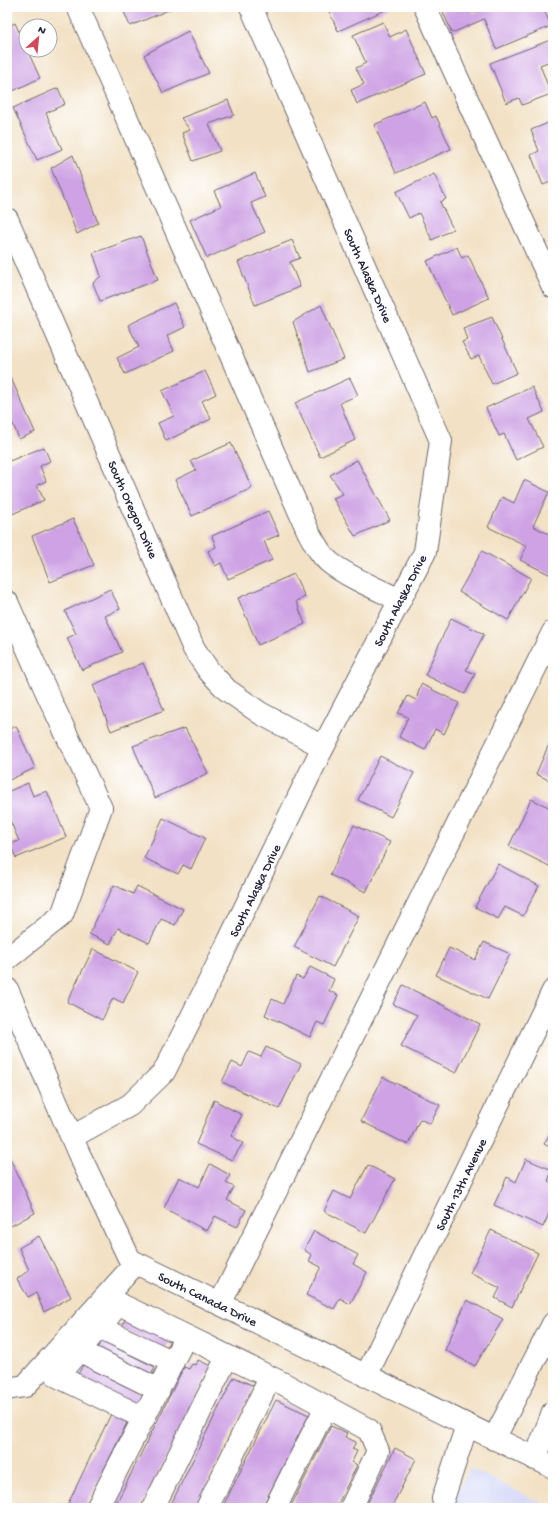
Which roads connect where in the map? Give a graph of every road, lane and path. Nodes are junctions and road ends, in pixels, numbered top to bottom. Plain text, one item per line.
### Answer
1 (78, 7) edge
2 (251, 7) edge
3 (425, 7) edge
4 (7, 219) edge
5 (553, 288) edge
6 (400, 600) junction
7 (7, 602) edge
8 (553, 632) edge
9 (323, 747) junction
10 (7, 960) edge
11 (7, 989) edge
12 (553, 992) edge
13 (72, 1137) junction
14 (136, 1263) junction
15 (220, 1304) junction
16 (553, 1324) edge
17 (99, 1327) junction
18 (186, 1336) junction
19 (78, 1350) junction
20 (227, 1357) junction
21 (173, 1362) junction
22 (366, 1376) junction
23 (270, 1378) junction
24 (7, 1389) edge
25 (159, 1390) junction
26 (326, 1406) junction
27 (553, 1412) edge
28 (144, 1418) junction
29 (467, 1425) junction
30 (494, 1439) junction
31 (544, 1463) edge
32 (443, 1499) dead end
33 (97, 1508) edge
34 (153, 1508) edge
35 (207, 1508) edge
36 (275, 1508) edge
37 (351, 1508) edge

1 - 6 street
2 - 6 street, South Alaska Drive
3 - 5 street
4 - 9 street, South Oregon Drive
6 - 9 street, South Alaska Drive
7 - 10 street
8 - 15 street
9 - 13 street, South Alaska Drive
11 - 13 street, South Canada Drive
12 - 22 street, South 13th Avenue
13 - 14 street, South Canada Drive
14 - 15 street, South Canada Drive
14 - 24 street
15 - 22 street, South Canada Drive
16 - 30 street
17 - 18 street
17 - 19 street
17 - 21 street
18 - 20 street
18 - 21 street
19 - 25 street
19 - 28 street
20 - 23 street
20 - 34 street
21 - 25 street
22 - 29 street, South Canada Drive
23 - 26 street
23 - 35 street
25 - 28 street
26 - 36 street
26 - 37 street
27 - 31 street
28 - 33 street
29 - 30 street, South Canada Drive
29 - 32 street
30 - 31 street, South Canada Drive

